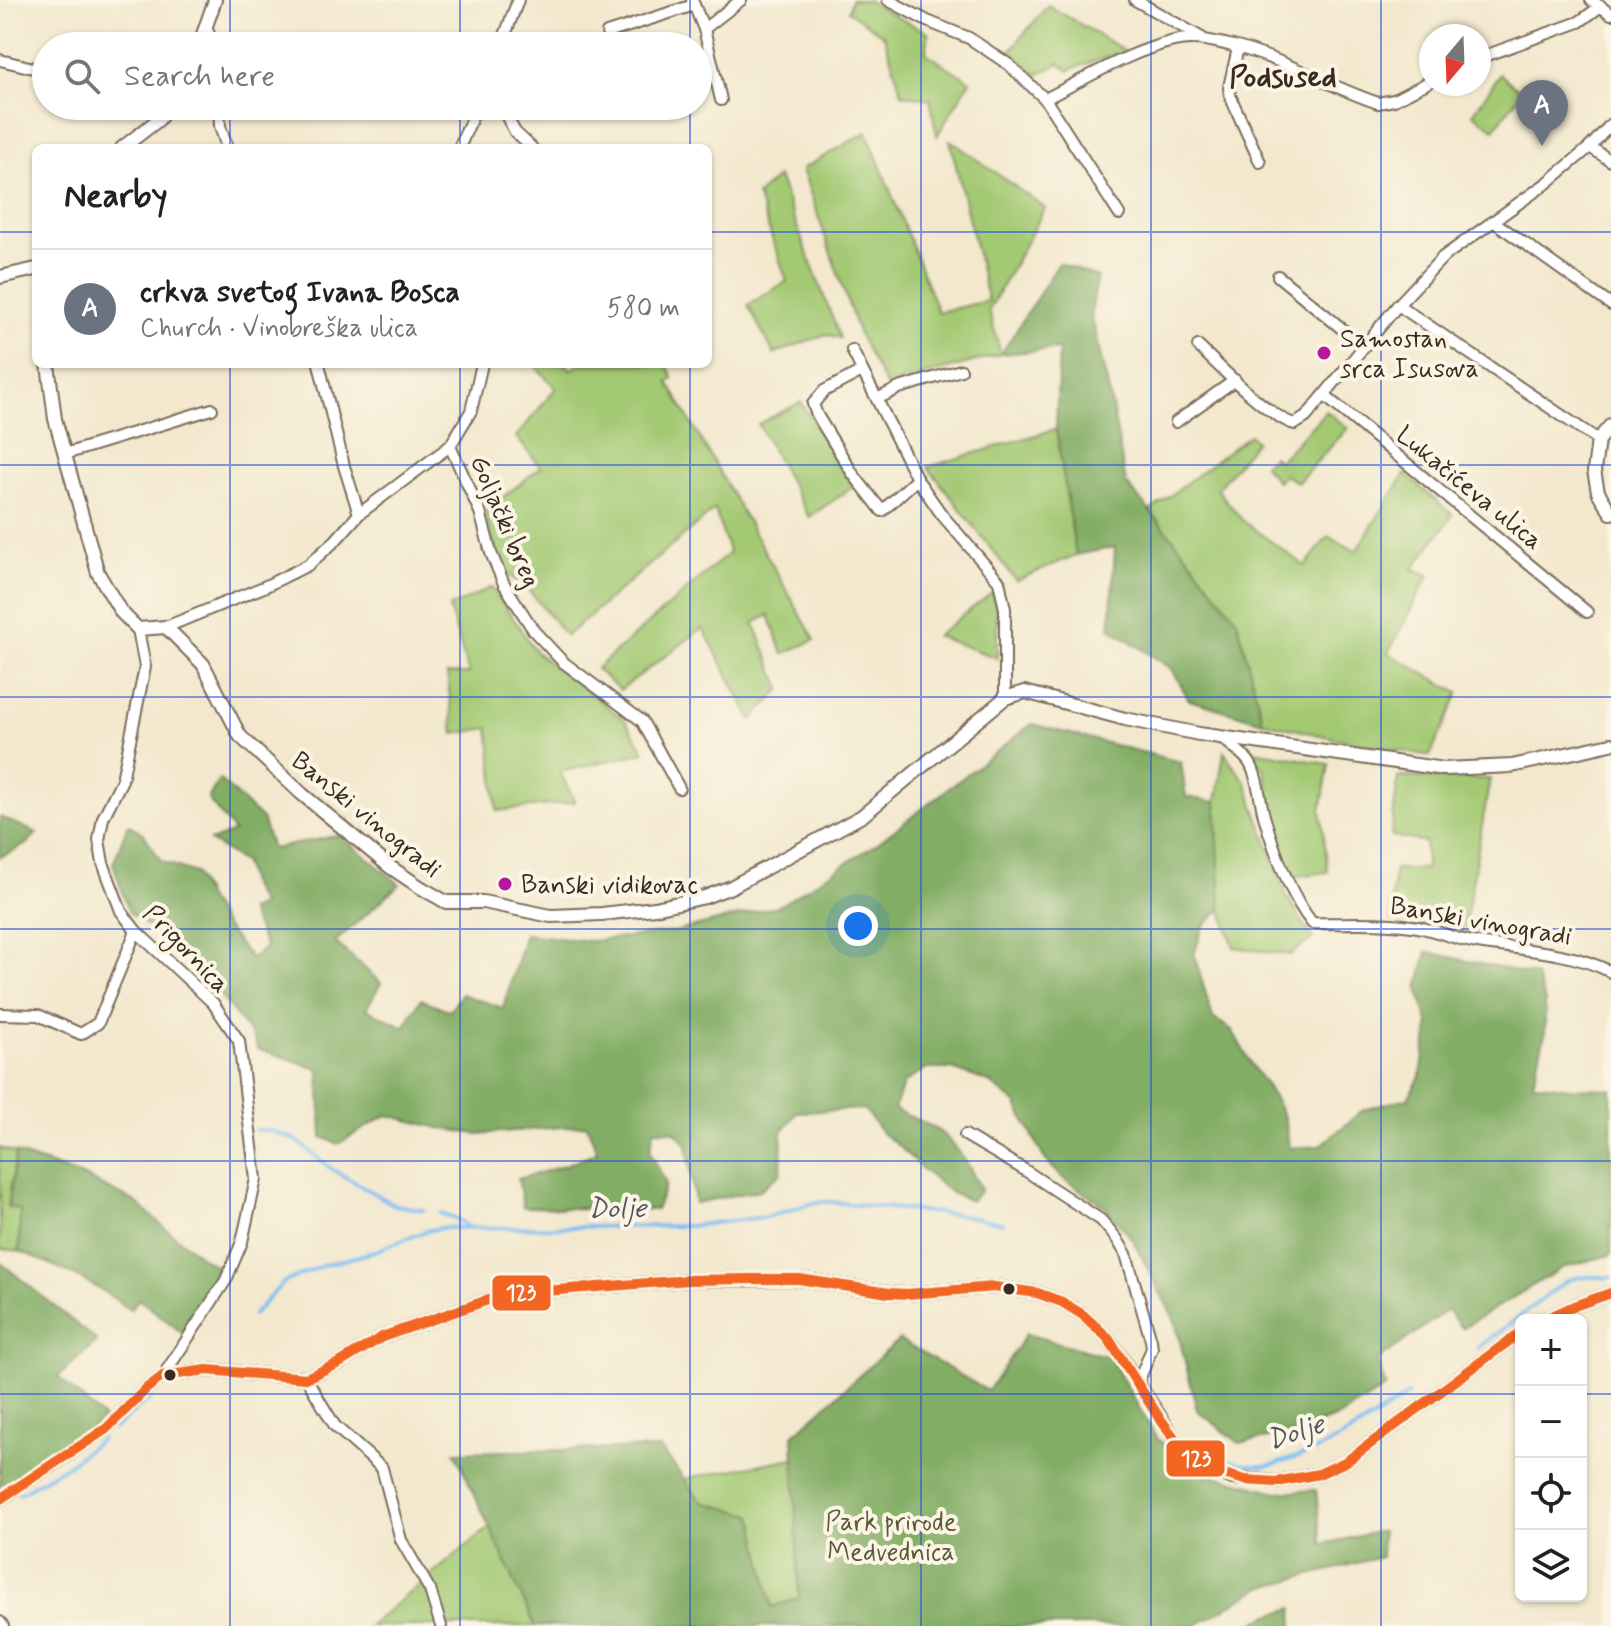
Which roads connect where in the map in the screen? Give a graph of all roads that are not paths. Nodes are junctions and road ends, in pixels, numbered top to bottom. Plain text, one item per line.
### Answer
1 (215, 0) edge
2 (518, 0) edge
3 (741, 0) edge
4 (888, 0) edge
5 (1135, 0) edge
6 (693, 2) edge
7 (1596, 3) edge
8 (1611, 14) edge
9 (206, 28) junction
10 (704, 29) junction
11 (204, 32) edge
12 (208, 32) edge
13 (506, 32) edge
14 (610, 32) edge
15 (705, 32) edge
16 (1204, 39) junction
17 (1238, 48) junction
18 (1491, 54) edge
19 (0, 60) edge
20 (712, 62) edge
21 (32, 68) edge
22 (1419, 87) edge
23 (1045, 99) junction
24 (721, 100) dead end
25 (158, 120) edge
26 (220, 120) edge
27 (471, 120) edge
28 (509, 120) edge
29 (1611, 124) edge
30 (127, 144) edge
31 (226, 144) edge
32 (461, 144) edge
33 (528, 144) edge
34 (1590, 147) junction
35 (1611, 161) edge
36 (1260, 162) dead end
37 (1119, 214) dead end
38 (1493, 221) junction
39 (32, 270) edge
40 (1278, 276) dead end
41 (0, 277) edge
42 (1398, 305) junction
43 (1611, 305) edge
44 (1198, 346) dead end
45 (1363, 346) junction
46 (852, 350) dead end
47 (49, 368) edge
48 (320, 368) edge
49 (481, 368) edge
50 (961, 370) dead end
51 (862, 371) junction
52 (1235, 380) junction
53 (1325, 396) junction
54 (877, 399) junction
55 (212, 409) dead end
56 (1176, 422) dead end
57 (1611, 425) edge
58 (1598, 440) junction
59 (450, 446) junction
60 (65, 454) junction
61 (917, 479) junction
62 (1611, 513) edge
63 (359, 514) junction
64 (1587, 612) dead end
65 (166, 627) junction
66 (138, 629) junction
67 (1005, 698) junction
68 (1221, 737) junction
69 (1611, 744) edge
70 (679, 788) dead end
71 (136, 931) junction
72 (1611, 972) edge
73 (0, 1014) edge
74 (965, 1135) dead end
75 (1611, 1293) edge
76 (1556, 1314) edge
77 (1515, 1336) edge
78 (163, 1376) junction
79 (306, 1378) junction
80 (1138, 1383) junction
81 (0, 1499) edge
82 (441, 1626) edge

1 - 9 street
2 - 13 street
3 - 10 street
4 - 23 street
5 - 16 street
6 - 10 street
6 - 14 street
7 - 8 street
7 - 18 street
9 - 11 street
9 - 12 street
10 - 15 street
16 - 17 street
16 - 23 street
17 - 22 street
17 - 36 street
19 - 21 street
20 - 24 street
23 - 37 street
25 - 30 street
26 - 31 street
27 - 32 street
28 - 33 street
29 - 34 street
34 - 35 street
34 - 38 street
38 - 42 street
38 - 43 street
39 - 41 street
40 - 45 street
42 - 45 street
42 - 58 street
44 - 52 street
45 - 53 street
46 - 51 street
47 - 60 street, Prigornica
48 - 63 street
49 - 59 street, Goljački breg
50 - 54 street
51 - 54 street
51 - 61 street
52 - 53 street
52 - 56 street
53 - 64 street, Lukačićeva ulica
54 - 61 street
55 - 60 street
57 - 58 street
58 - 62 street
59 - 63 street, Goljački breg
59 - 70 street, Goljački breg
60 - 66 street, Prigornica
61 - 67 street
63 - 65 street, Goljački breg
65 - 66 street
65 - 67 street, Banski vinogradi
66 - 71 street, Prigornica
67 - 68 street
68 - 69 street
68 - 72 street, Banski vinogradi
71 - 73 street
71 - 78 street, Prigornica
74 - 80 street
75 - 76 street
77 - 80 street
78 - 79 street
78 - 81 street
79 - 80 street
79 - 82 street

